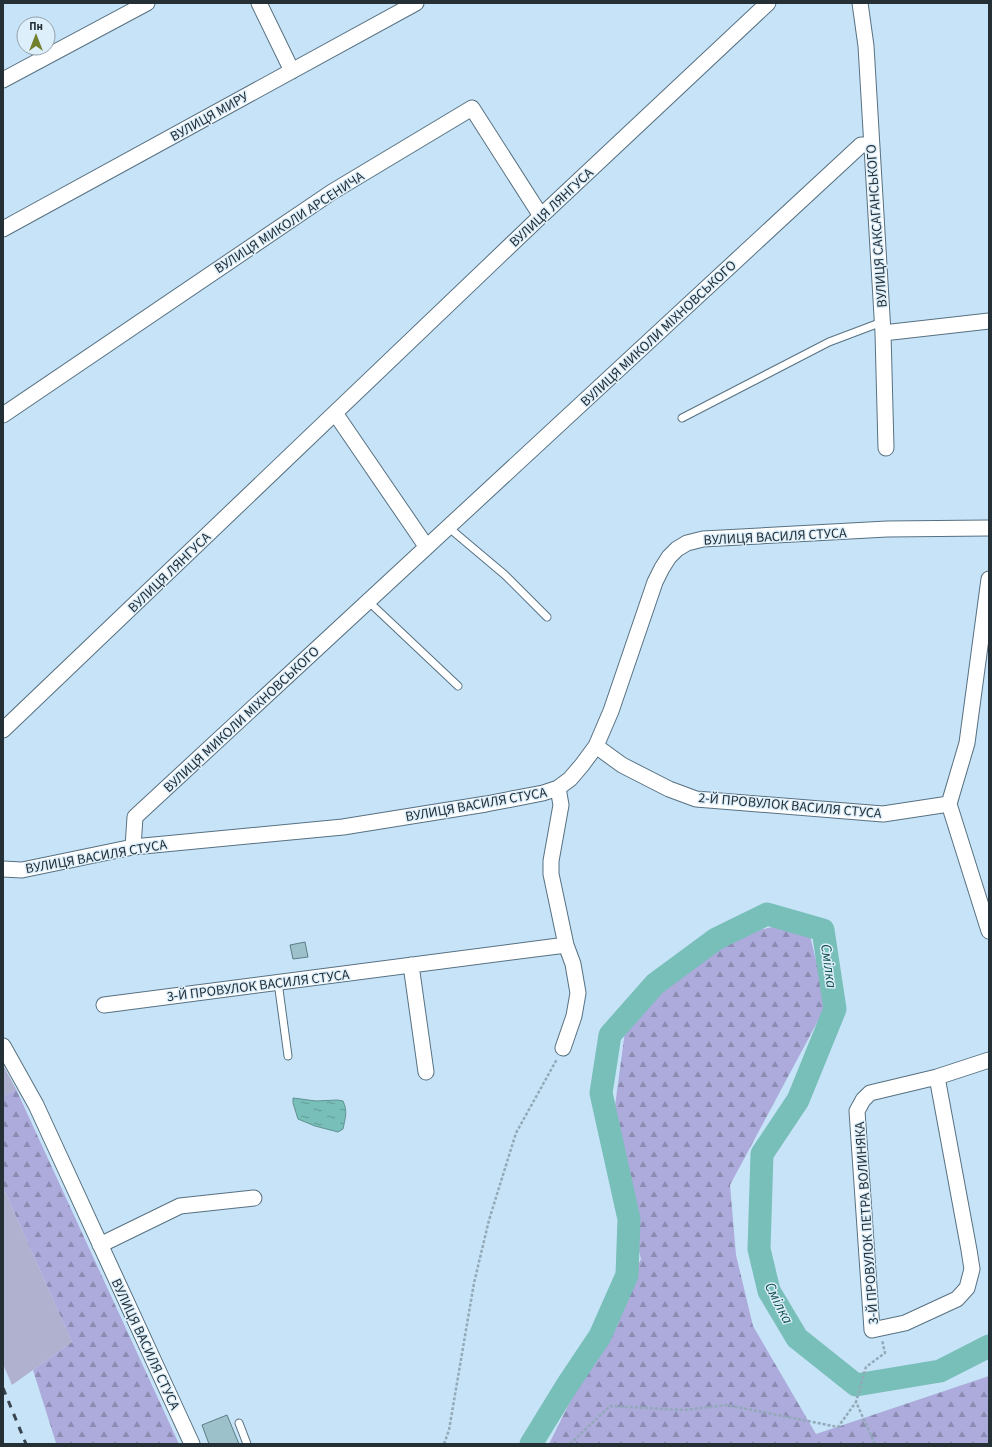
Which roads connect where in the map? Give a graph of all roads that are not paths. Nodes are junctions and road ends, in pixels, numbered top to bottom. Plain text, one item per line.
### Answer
1 (147, 3) edge
2 (259, 3) edge
3 (416, 3) edge
4 (768, 3) edge
5 (860, 3) edge
6 (292, 71) junction
7 (3, 80) edge
8 (871, 145) junction
9 (541, 216) junction
10 (3, 229) edge
11 (989, 321) edge
12 (883, 328) junction
13 (335, 413) junction
14 (3, 415) edge
15 (682, 418) dead end
16 (886, 448) dead end
17 (448, 527) junction
18 (989, 528) edge
19 (426, 546) junction
20 (989, 579) edge
21 (368, 601) junction
22 (546, 616) dead end
23 (458, 686) dead end
24 (3, 730) edge
25 (596, 746) junction
26 (558, 788) junction
27 (949, 804) junction
28 (134, 847) junction
29 (3, 869) edge
30 (989, 931) edge
31 (566, 945) junction
32 (411, 965) junction
33 (278, 982) junction
34 (104, 1005) dead end
35 (3, 1046) edge
36 (562, 1048) road end
37 (288, 1056) dead end
38 (989, 1060) edge
39 (426, 1072) dead end
40 (937, 1077) junction
41 (254, 1198) dead end
42 (100, 1245) junction
43 (239, 1423) dead end
44 (192, 1444) edge
45 (247, 1444) edge

1 - 7 street
2 - 6 street
3 - 6 street, ВУЛИЦЯ МИРУ
4 - 9 street, ВУЛИЦЯ ЛЯНГУСА
5 - 8 street, ВУЛИЦЯ САКСАГАНСЬКОГО
6 - 10 street, ВУЛИЦЯ МИРУ
8 - 12 street, ВУЛИЦЯ САКСАГАНСЬКОГО
8 - 17 street, ВУЛИЦЯ МИКОЛИ МІХНОВСЬКОГО
9 - 13 street, ВУЛИЦЯ ЛЯНГУСА
9 - 14 street, ВУЛИЦЯ МИКОЛИ АРСЕНИЧА
11 - 12 street
12 - 15 lane
12 - 16 street, ВУЛИЦЯ САКСАГАНСЬКОГО
13 - 19 street
13 - 24 street, ВУЛИЦЯ ЛЯНГУСА
17 - 19 street, ВУЛИЦЯ МИКОЛИ МІХНОВСЬКОГО
17 - 22 lane
18 - 25 street, ВУЛИЦЯ ВАСИЛЯ СТУСА
19 - 21 street, ВУЛИЦЯ МИКОЛИ МІХНОВСЬКОГО
20 - 27 street
21 - 23 lane
21 - 28 street, ВУЛИЦЯ МИКОЛИ МІХНОВСЬКОГО
25 - 26 street, ВУЛИЦЯ ВАСИЛЯ СТУСА
25 - 27 street, 2-Й ПРОВУЛОК ВАСИЛЯ СТУСА
26 - 28 street, ВУЛИЦЯ ВАСИЛЯ СТУСА
26 - 31 street
27 - 30 street
28 - 29 street, ВУЛИЦЯ ВАСИЛЯ СТУСА
31 - 32 street, 3-Й ПРОВУЛОК ВАСИЛЯ СТУСА
31 - 36 street
32 - 33 street, 3-Й ПРОВУЛОК ВАСИЛЯ СТУСА
32 - 39 street
33 - 34 street, 3-Й ПРОВУЛОК ВАСИЛЯ СТУСА
33 - 37 lane
35 - 42 street, ВУЛИЦЯ ВАСИЛЯ СТУСА
38 - 40 street
40 - 40 street, 3-Й ПРОВУЛОК ПЕТРА ВОЛИНЯКА
41 - 42 street
42 - 44 street, ВУЛИЦЯ ВАСИЛЯ СТУСА
43 - 45 lane

